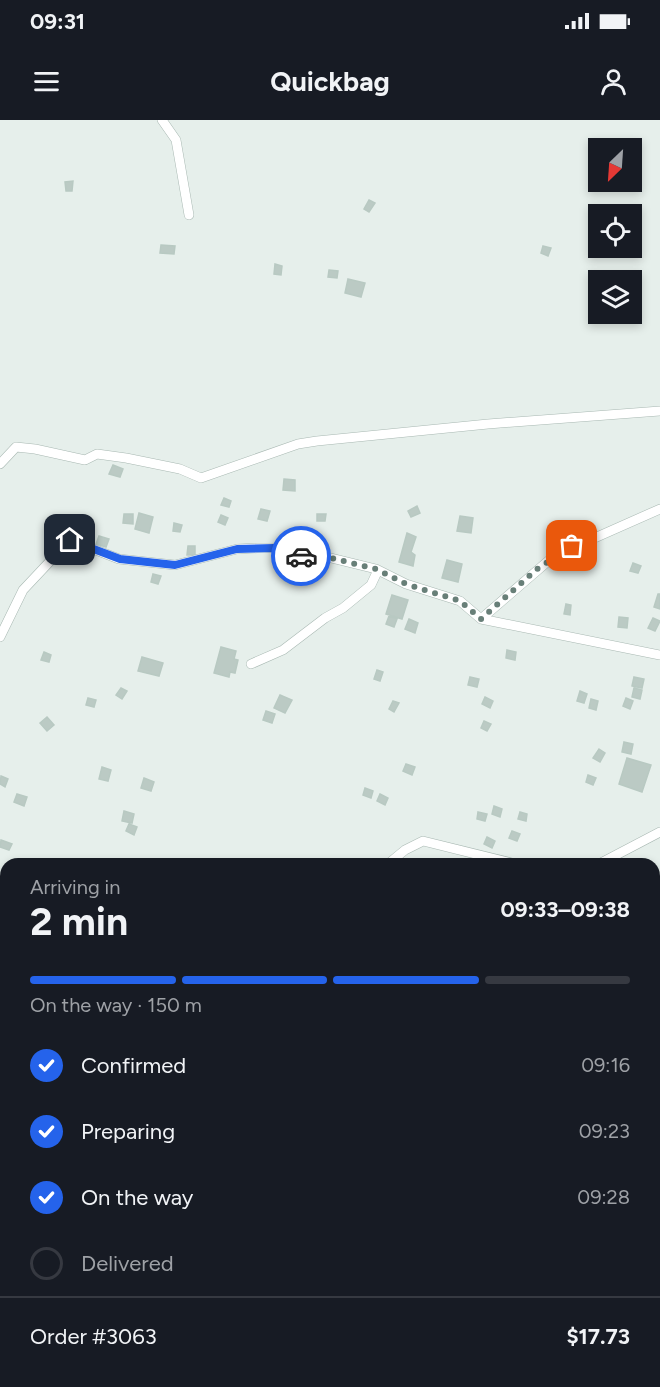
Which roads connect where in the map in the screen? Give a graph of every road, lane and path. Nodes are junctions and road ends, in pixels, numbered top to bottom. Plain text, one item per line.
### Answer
1 (162, 120) edge
2 (189, 215) dead end
3 (660, 411) edge
4 (0, 464) edge
5 (660, 509) edge
6 (378, 570) junction
7 (481, 619) junction
8 (0, 637) edge
9 (660, 655) edge
10 (251, 664) dead end
11 (660, 832) edge
12 (395, 858) edge
13 (492, 858) edge
14 (611, 858) edge

1 - 2 street
3 - 4 street
5 - 7 street
6 - 7 street
6 - 8 street
6 - 10 street
7 - 9 street
11 - 14 street
12 - 13 street

